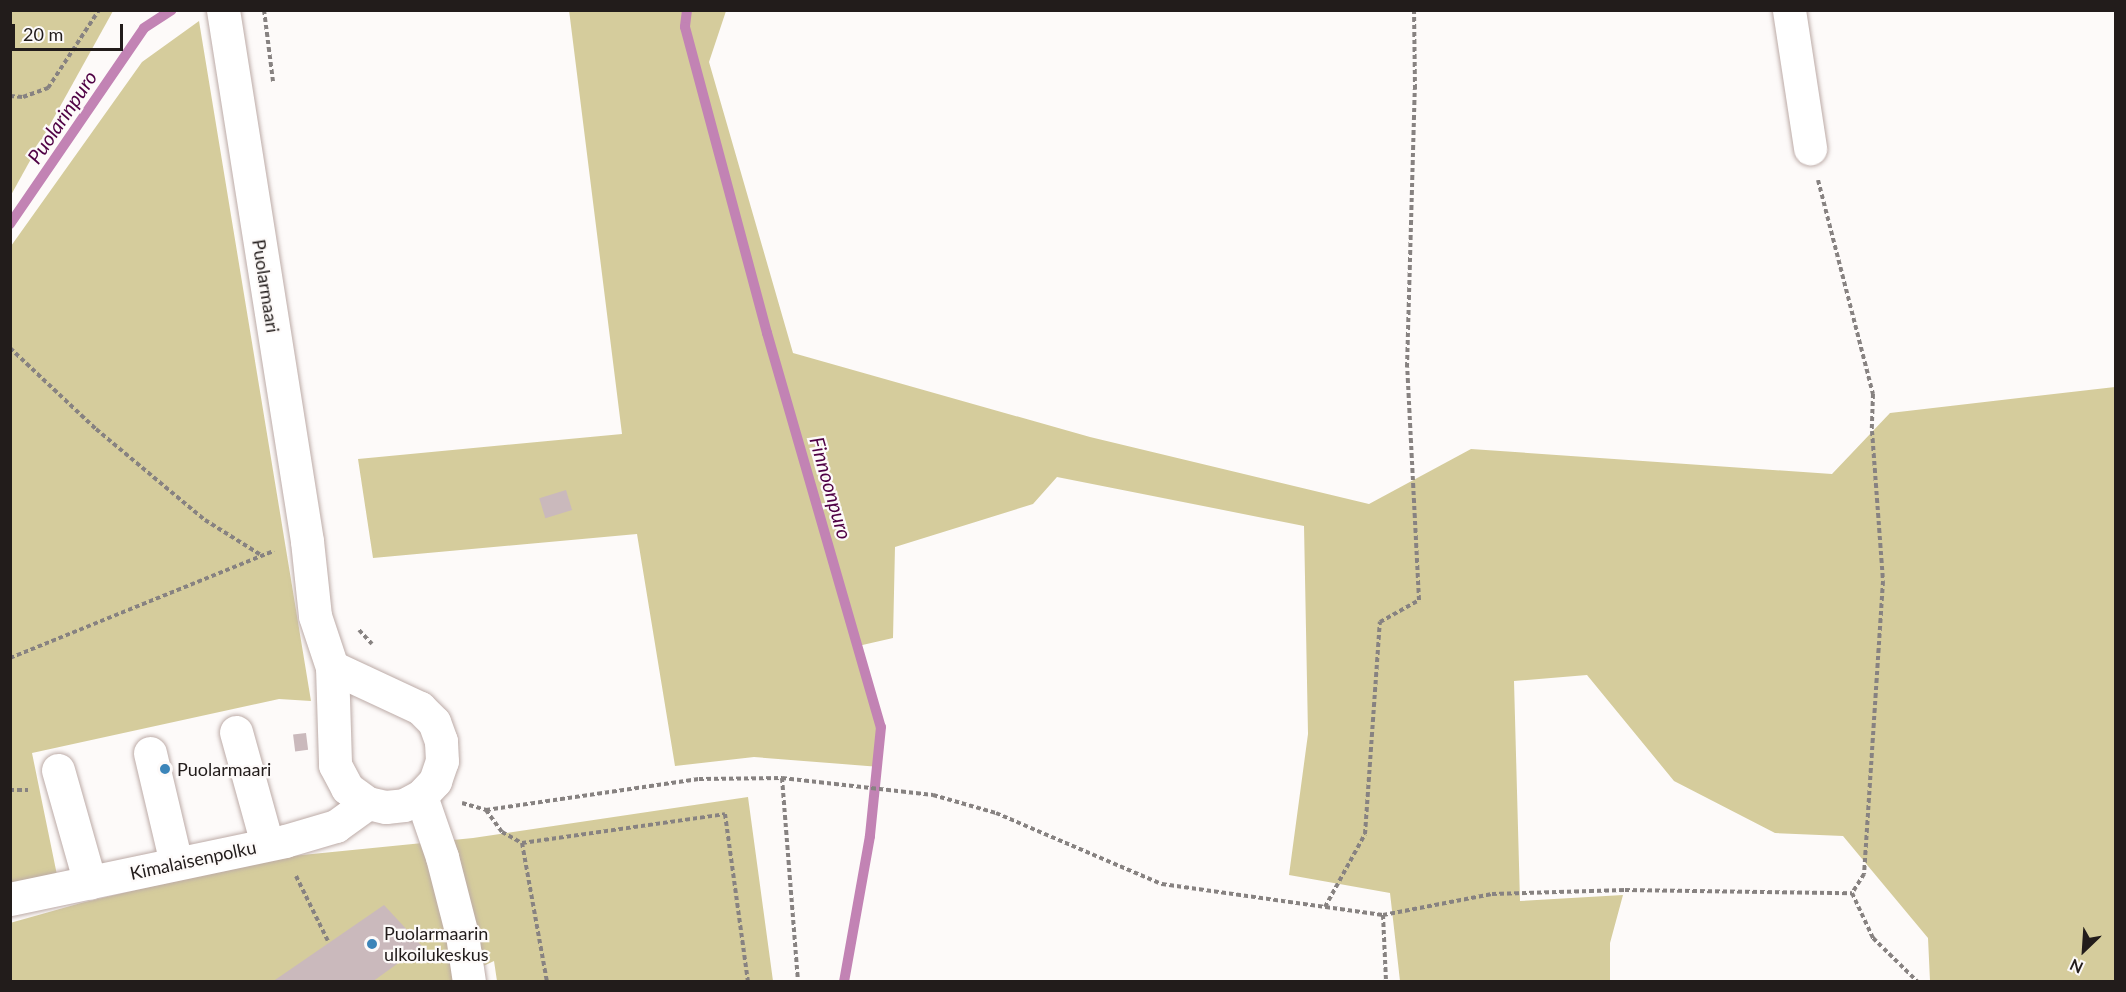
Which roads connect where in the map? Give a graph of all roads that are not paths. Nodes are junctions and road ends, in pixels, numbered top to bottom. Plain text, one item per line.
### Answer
1 (223, 10) edge
2 (1789, 10) edge
3 (1810, 148) road end
4 (332, 667) junction
5 (236, 732) dead end
6 (150, 753) dead end
7 (58, 770) dead end
8 (368, 803) junction
9 (426, 809) junction
10 (276, 843) junction
11 (176, 863) junction
12 (90, 883) junction
13 (10, 899) edge
14 (469, 981) edge

1 - 4 street, Puolarmaari
2 - 3 street
4 - 8 street, Puolarmaari
4 - 9 street
5 - 10 street
6 - 11 street
7 - 12 street
8 - 9 street
8 - 10 street, Kimalaisenpolku
9 - 14 street
10 - 11 street, Kimalaisenpolku
11 - 12 street, Kimalaisenpolku
12 - 13 street, Kimalaisenpolku

